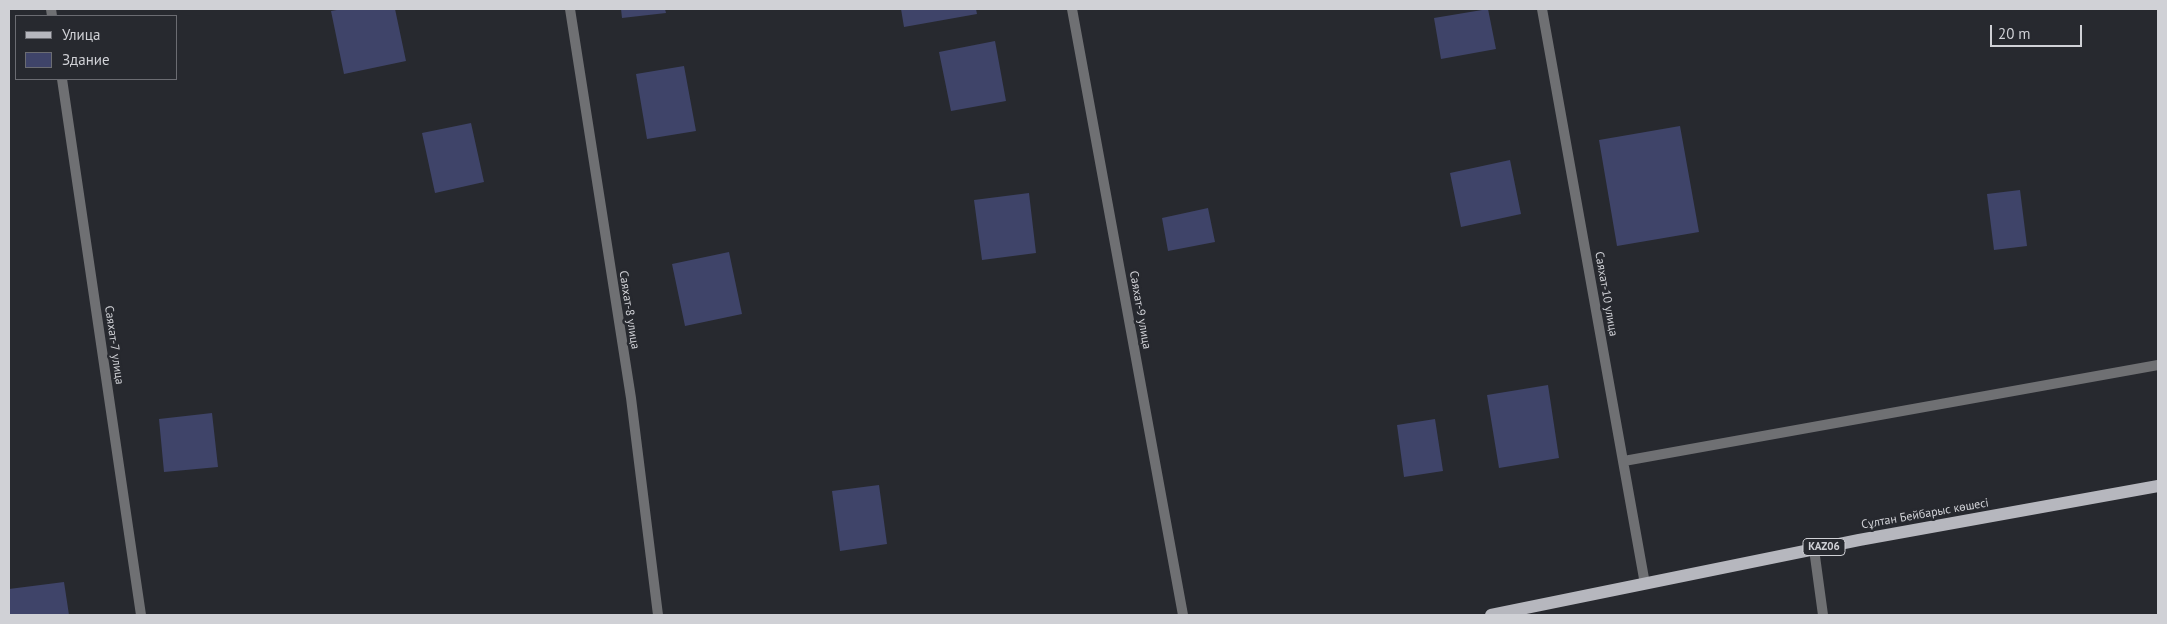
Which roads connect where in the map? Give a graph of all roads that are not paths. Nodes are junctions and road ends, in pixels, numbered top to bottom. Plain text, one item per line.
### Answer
1 (570, 9) edge
2 (1072, 9) edge
3 (1542, 9) edge
4 (62, 80) edge
5 (2158, 365) edge
6 (1624, 461) junction
7 (2158, 486) edge
8 (1814, 549) junction
9 (1645, 584) junction
10 (142, 615) edge
11 (658, 615) edge
12 (1182, 615) edge
13 (1491, 615) edge
14 (1822, 615) edge

1 - 11 street, Саяхат-8 улица
2 - 12 street, Саяхат-9 улица
3 - 6 street, Саяхат-10 улица
4 - 10 street, Саяхат-7 улица
5 - 6 street
6 - 9 street, Саяхат-10 улица
7 - 8 main road, Сұлтан Бейбарыс көшесі / KAZ06
8 - 9 main road, Сұлтан Бейбарыс көшесі / KAZ06
8 - 14 street
9 - 13 main road, Сұлтан Бейбарыс көшесі / KAZ06

